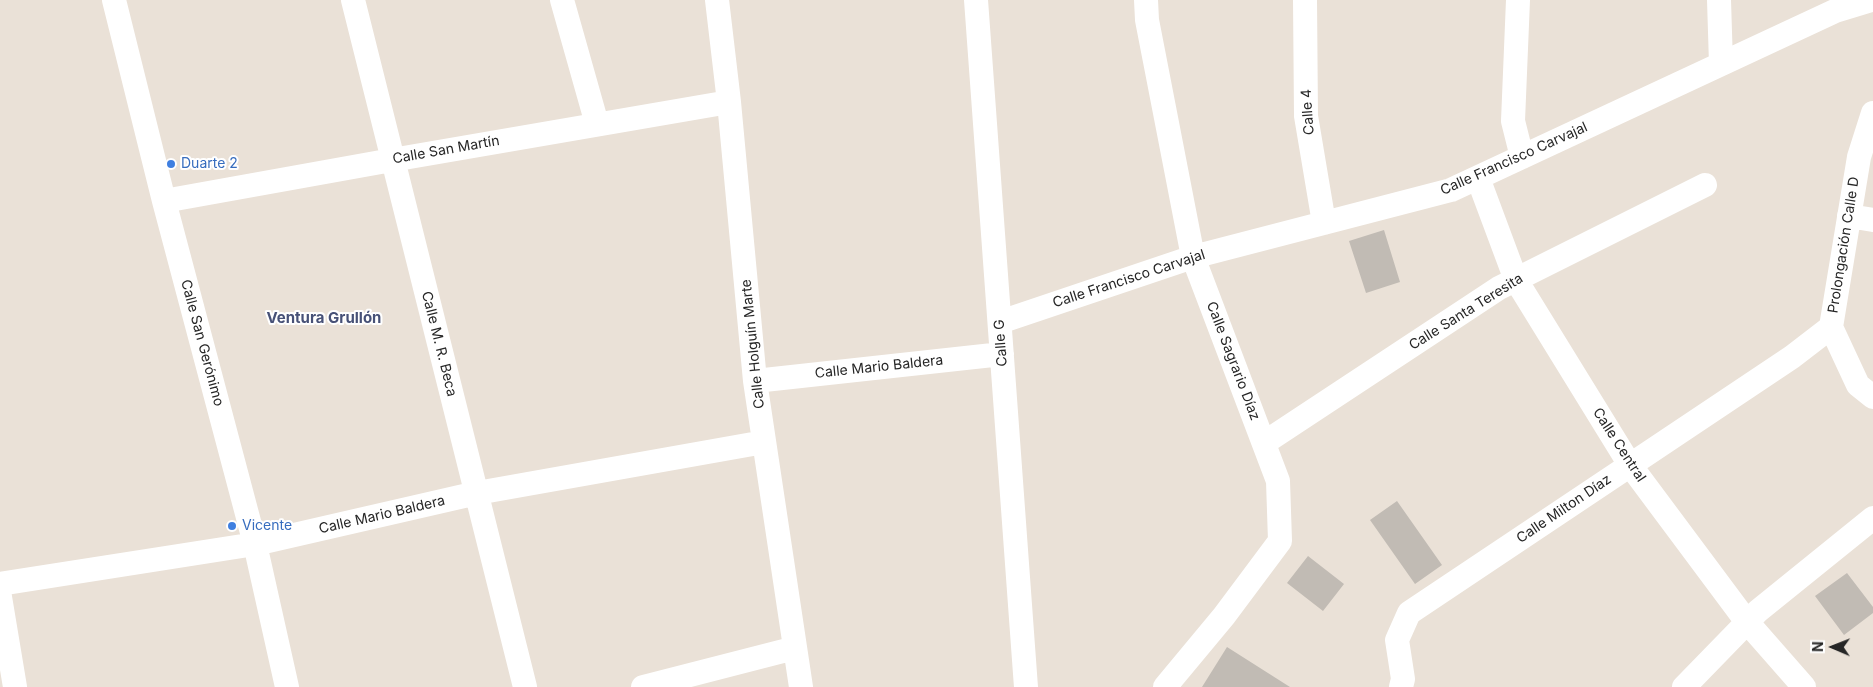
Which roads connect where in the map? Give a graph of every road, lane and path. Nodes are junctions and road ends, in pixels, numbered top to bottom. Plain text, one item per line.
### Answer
1 (114, 0) edge
2 (353, 0) edge
3 (562, 0) edge
4 (717, 0) edge
5 (976, 0) edge
6 (1146, 0) edge
7 (1305, 0) edge
8 (1518, 0) edge
9 (1719, 0) edge
10 (1871, 0) edge
11 (1721, 64) junction
12 (729, 102) junction
13 (1873, 113) edge
14 (597, 124) junction
15 (1522, 157) junction
16 (392, 160) junction
17 (1478, 178) junction
18 (1705, 186) dead end
19 (164, 201) junction
20 (1849, 216) junction
21 (1873, 220) edge
22 (1324, 223) junction
23 (1193, 256) junction
24 (1516, 280) junction
25 (1000, 322) junction
26 (1831, 327) junction
27 (1002, 354) junction
28 (755, 381) junction
29 (1873, 397) edge
30 (764, 442) junction
31 (1264, 443) junction
32 (1630, 465) junction
33 (477, 493) junction
34 (1873, 518) edge
35 (255, 544) junction
36 (0, 584) edge
37 (0, 597) edge
38 (1748, 622) junction
39 (795, 648) junction
40 (15, 687) edge
41 (288, 687) edge
42 (525, 687) edge
43 (643, 687) edge
44 (801, 687) edge
45 (1026, 687) edge
46 (1165, 687) edge
47 (1401, 687) edge
48 (1684, 687) edge
49 (1804, 687) edge

1 - 19 street, Calle San Gerónimo
2 - 16 street, Calle M. R. Beca
3 - 14 street
4 - 12 street, Calle Holguín Marte
5 - 25 street, Calle G
6 - 23 street, Calle Sagrario Díaz
7 - 22 street, Calle 4
8 - 15 street
9 - 11 street
10 - 11 street, Calle Francisco Carvajal
11 - 15 street, Calle Francisco Carvajal
12 - 14 street, Calle San Martín
12 - 28 street, Calle Holguín Marte
13 - 20 street, Prolongación Calle D
14 - 16 street, Calle San Martín
15 - 17 street, Calle Francisco Carvajal
16 - 19 street, Calle San Martín
16 - 33 street, Calle M. R. Beca
17 - 22 street, Calle Francisco Carvajal
17 - 24 street, Calle Central
18 - 24 street, Calle Santa Teresita
19 - 35 street, Calle San Gerónimo
20 - 21 street
20 - 26 street, Prolongación Calle D
22 - 23 street, Calle Francisco Carvajal
23 - 25 street, Calle Francisco Carvajal
23 - 31 street, Calle Sagrario Díaz
24 - 31 street, Calle Santa Teresita
24 - 32 street, Calle Central
25 - 27 street, Calle G
26 - 29 street, Prolongación Calle D
26 - 32 street, Calle Milton Díaz
27 - 28 street, Calle Mario Baldera
27 - 45 street, Calle G
28 - 30 street, Calle Holguín Marte
30 - 33 street, Calle Mario Baldera
30 - 39 street, Calle Holguín Marte
31 - 46 street, Calle Sagrario Díaz
32 - 38 street, Calle Central
32 - 47 street, Calle Milton Díaz
33 - 35 street, Calle Mario Baldera
33 - 42 street, Calle M. R. Beca
34 - 38 street
35 - 36 street, Calle Mario Baldera
35 - 41 street, Calle San Gerónimo
37 - 40 street
38 - 48 street
38 - 49 street, Calle Central
39 - 43 street
39 - 44 street, Calle Holguín Marte

